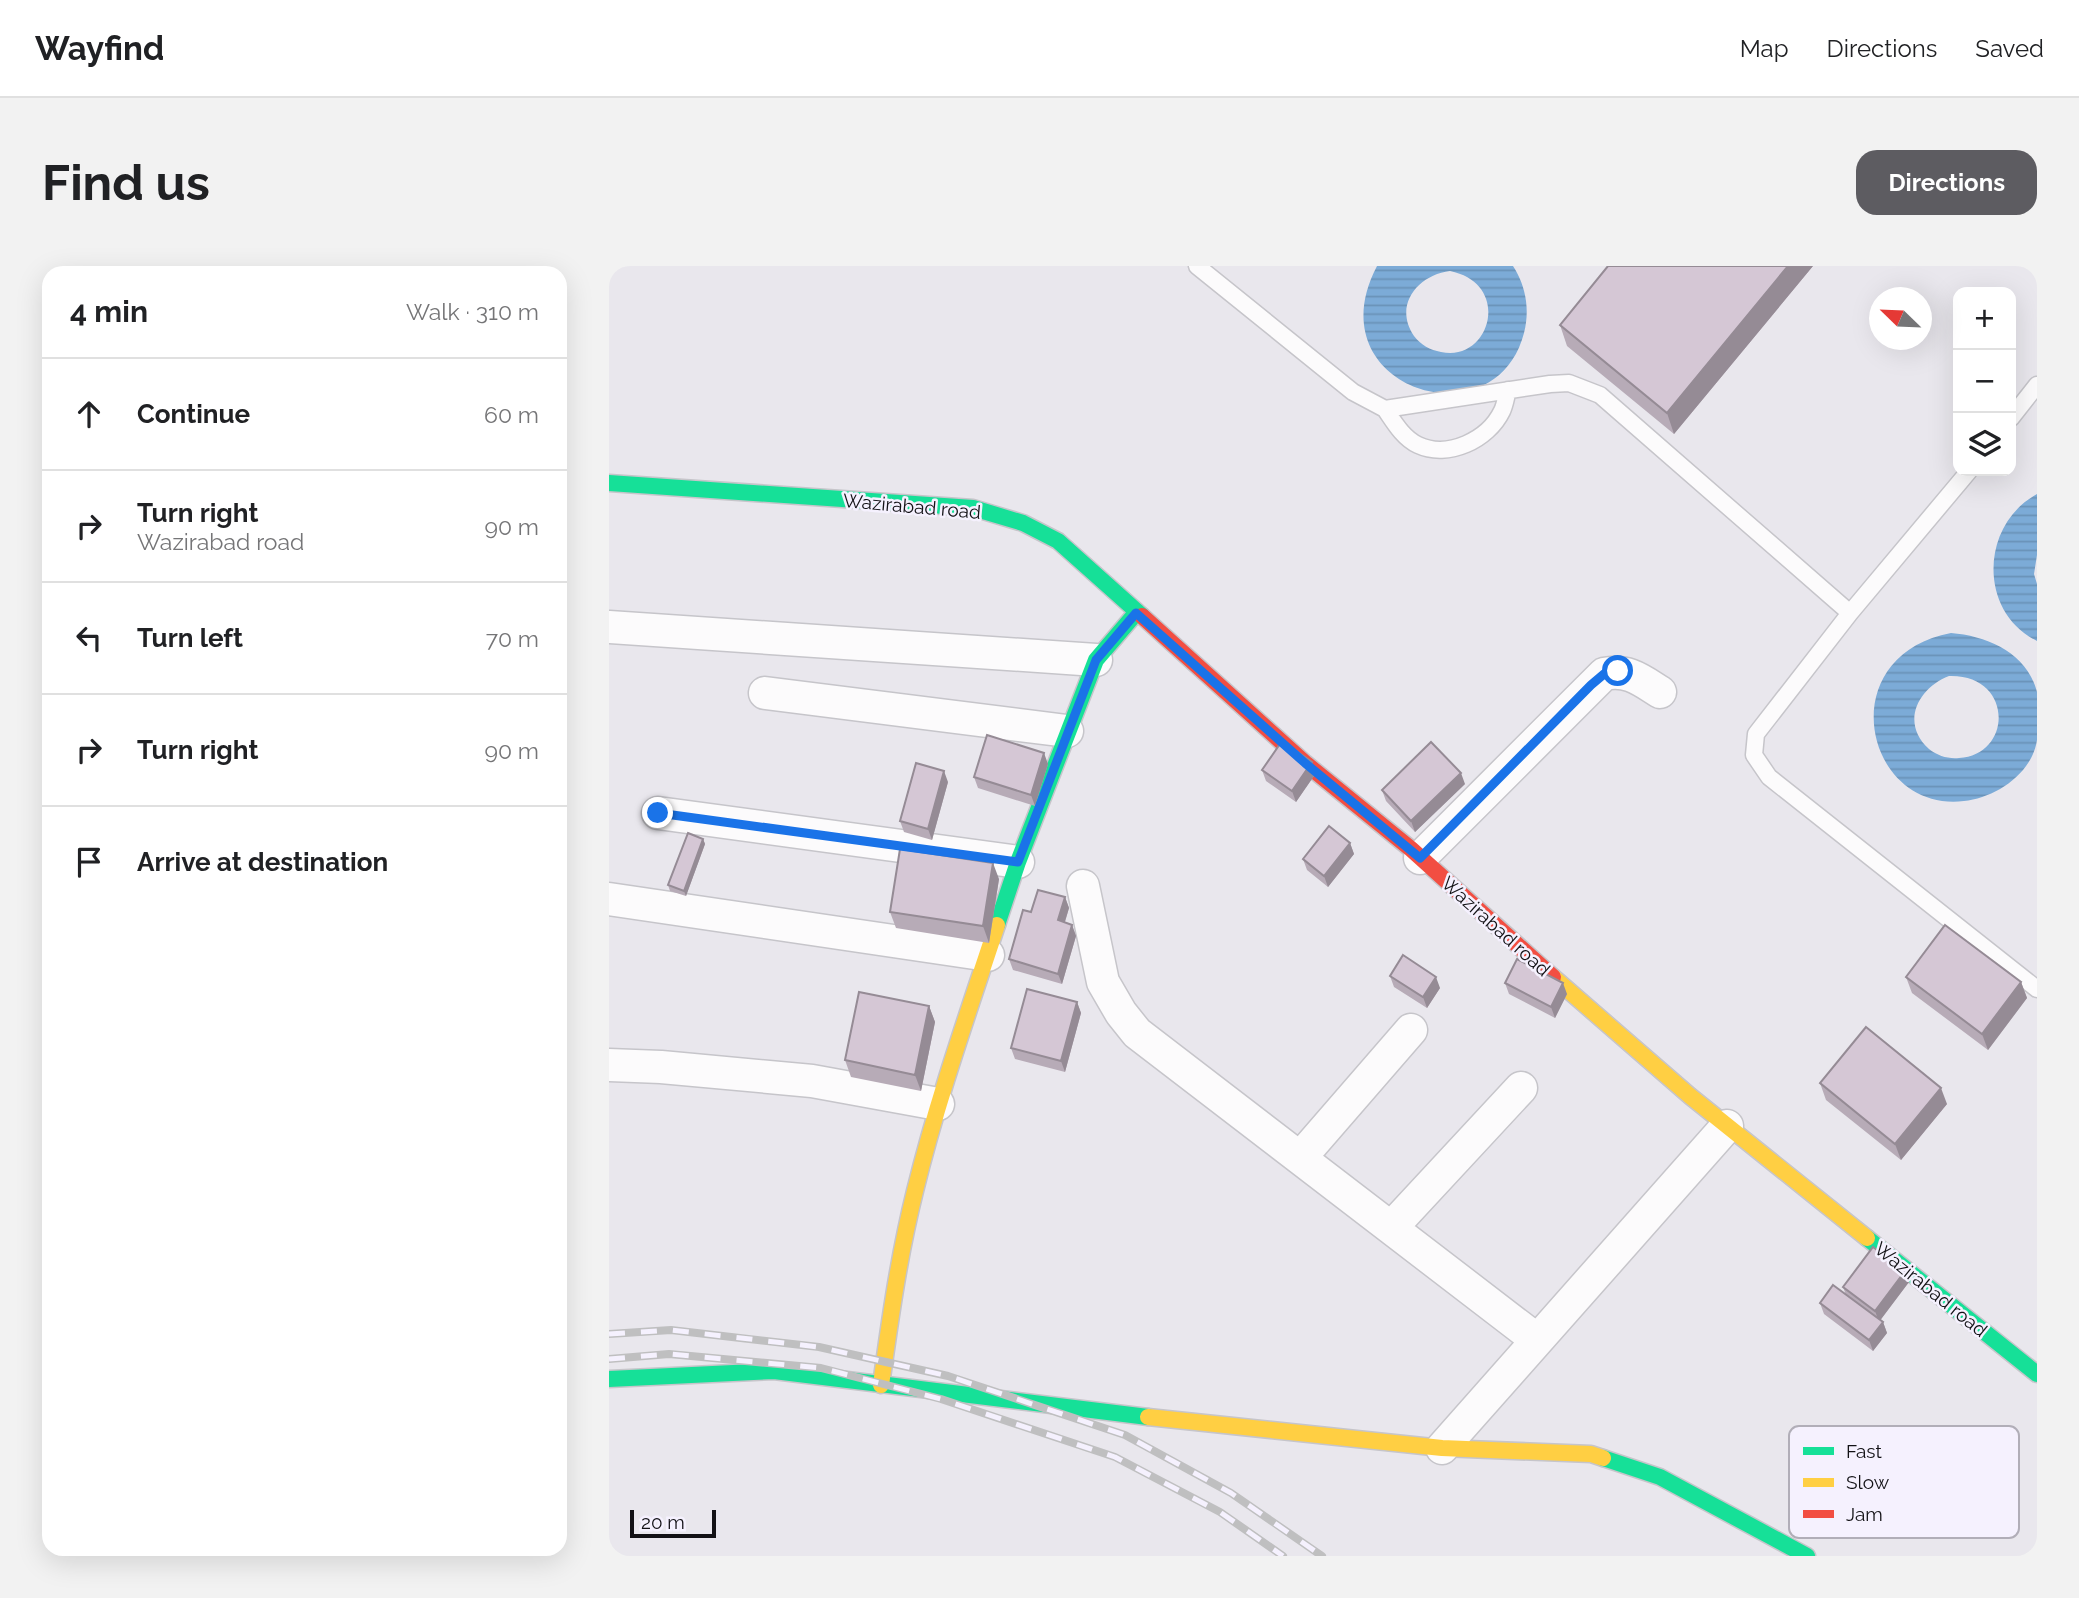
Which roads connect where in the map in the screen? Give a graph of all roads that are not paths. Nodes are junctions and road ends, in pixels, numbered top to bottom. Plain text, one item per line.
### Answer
1 (1197, 266) edge
2 (2037, 385) edge
3 (1508, 390) junction
4 (1385, 408) junction
5 (2015, 413) edge
6 (1965, 476) edge
7 (609, 483) edge
8 (1136, 613) junction
9 (1850, 613) junction
10 (609, 627) edge
11 (1096, 660) junction
12 (1660, 692) dead end
13 (765, 694) dead end
14 (1067, 731) junction
15 (658, 813) dead end
16 (1420, 858) junction
17 (1018, 862) junction
18 (1083, 886) dead end
19 (609, 899) edge
20 (988, 955) junction
21 (2037, 989) edge
22 (1411, 1030) dead end
23 (609, 1065) edge
24 (1521, 1088) dead end
25 (935, 1112) junction
26 (1727, 1126) junction
27 (1300, 1158) junction
28 (1391, 1228) junction
29 (1537, 1340) junction
30 (2037, 1374) edge
31 (609, 1379) edge
32 (881, 1385) junction
33 (1442, 1448) junction
34 (1807, 1556) edge

1 - 4 lane
2 - 5 lane
3 - 4 lane
3 - 4 lane
3 - 9 lane
6 - 9 lane
7 - 8 street, Wazirabad road
8 - 11 street
8 - 16 street, Wazirabad road
9 - 21 lane
10 - 11 street
11 - 14 street
12 - 16 street
13 - 14 street
14 - 17 street
15 - 17 street
16 - 26 street, Wazirabad road
17 - 20 street
18 - 27 street
19 - 20 street
20 - 25 street
22 - 27 street
23 - 25 street
24 - 28 street
25 - 32 street
26 - 29 street
26 - 30 street, Wazirabad road
27 - 28 street
28 - 29 street
29 - 33 street
31 - 32 street
32 - 33 street
33 - 34 street

